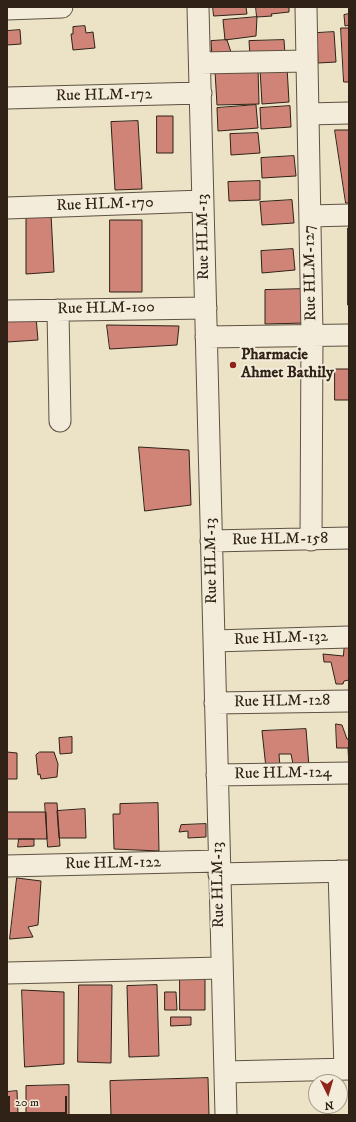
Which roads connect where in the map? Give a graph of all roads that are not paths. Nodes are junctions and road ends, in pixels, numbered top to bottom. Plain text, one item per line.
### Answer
1 (62, 7) edge
2 (198, 7) edge
3 (306, 7) edge
4 (7, 9) edge
5 (306, 61) junction
6 (200, 62) junction
7 (201, 94) junction
8 (7, 98) edge
9 (349, 113) edge
10 (308, 114) junction
11 (203, 201) junction
12 (7, 208) edge
13 (349, 215) edge
14 (310, 216) junction
15 (206, 308) junction
16 (58, 310) junction
17 (7, 311) edge
18 (312, 334) junction
19 (349, 334) edge
20 (206, 337) junction
21 (60, 421) dead end
22 (349, 538) edge
23 (312, 540) junction
24 (211, 541) junction
25 (349, 637) edge
26 (214, 641) junction
27 (349, 701) edge
28 (215, 703) junction
29 (349, 773) edge
30 (217, 775) junction
31 (7, 866) edge
32 (219, 868) junction
33 (344, 871) edge
34 (221, 968) junction
35 (7, 973) edge
36 (347, 1069) edge
37 (225, 1072) junction
38 (226, 1115) edge

1 - 4 street
2 - 6 street, Rue HLM-13
3 - 5 street, Rue HLM-127
5 - 6 street
5 - 10 street, Rue HLM-127
6 - 7 street, Rue HLM-13
7 - 8 street, Rue HLM-172
7 - 11 street, Rue HLM-13
9 - 10 street
10 - 14 street, Rue HLM-127
11 - 12 street, Rue HLM-170
11 - 15 street, Rue HLM-13
13 - 14 street
14 - 18 street, Rue HLM-127
15 - 16 street, Rue HLM-100
15 - 20 street, Rue HLM-13
16 - 17 street, Rue HLM-100
16 - 21 street
18 - 19 street
18 - 20 street
18 - 23 street, Rue HLM-127
20 - 24 street, Rue HLM-13
22 - 23 street, Rue HLM-158
23 - 24 street, Rue HLM-158
24 - 26 street, Rue HLM-13
25 - 26 street, Rue HLM-132
26 - 28 street, Rue HLM-13
27 - 28 street, Rue HLM-128
28 - 30 street, Rue HLM-13
29 - 30 street, Rue HLM-124
30 - 32 street, Rue HLM-13
31 - 32 street, Rue HLM-122
32 - 33 street, Rue HLM-122
32 - 34 street, Rue HLM-13
33 - 36 street
34 - 35 street
34 - 37 street, Rue HLM-13
36 - 37 street
37 - 38 street, Rue HLM-13

